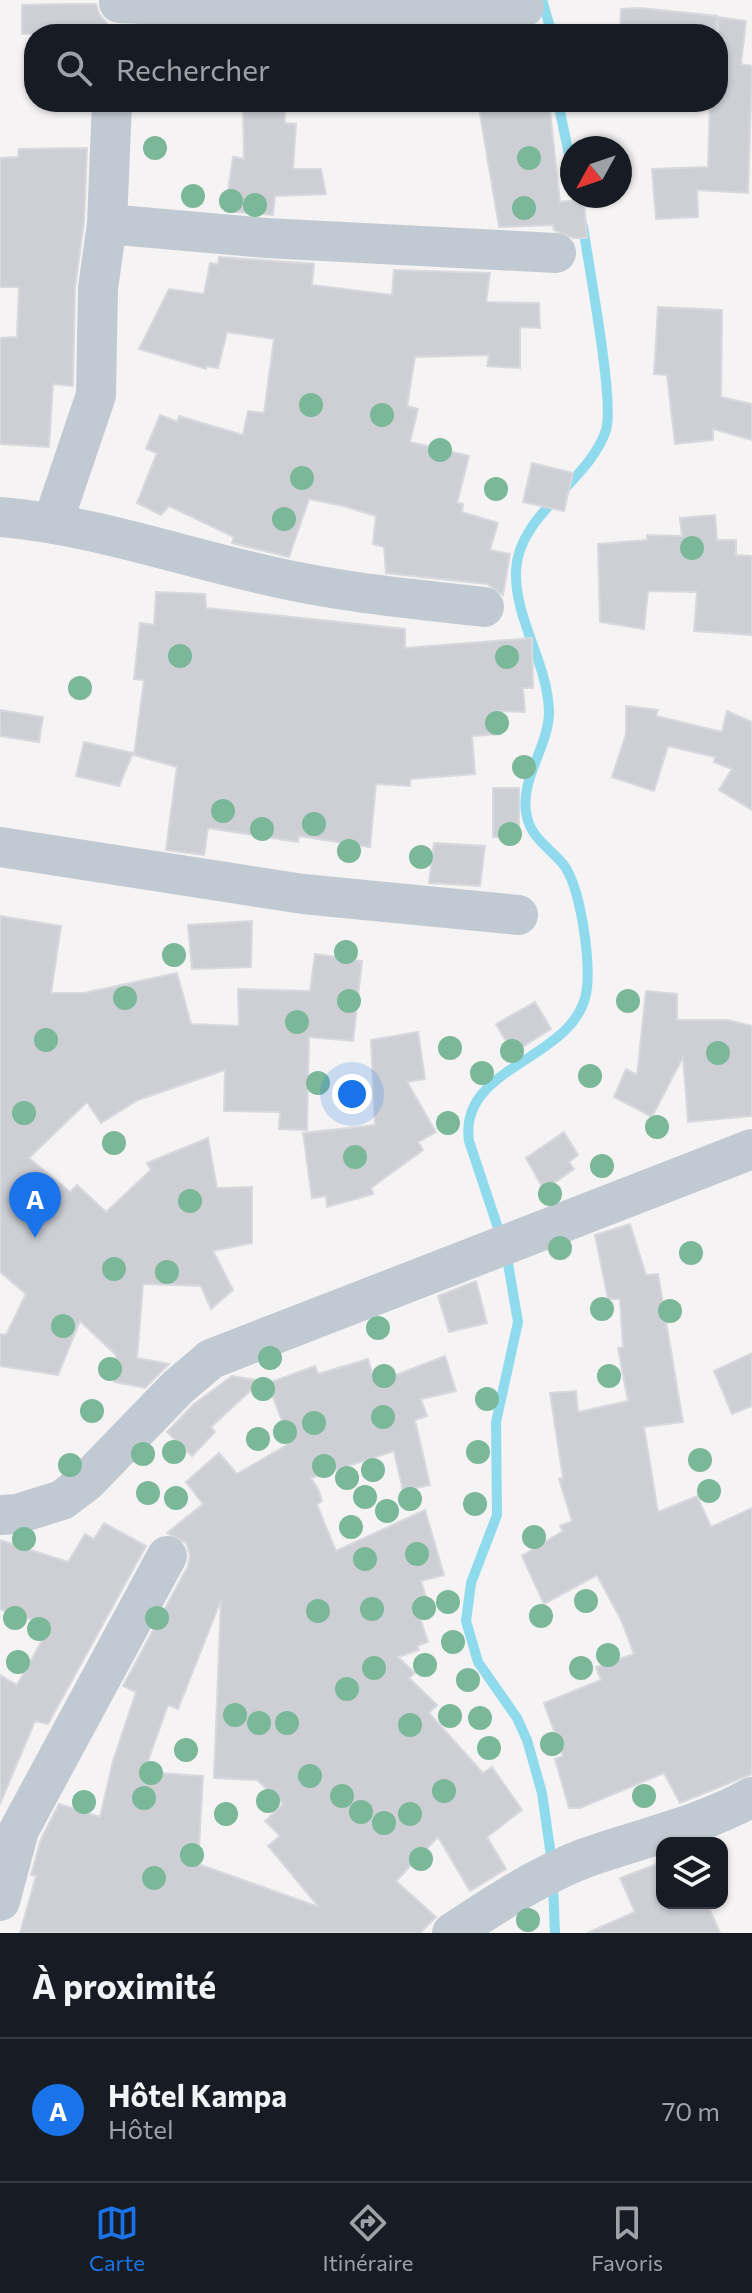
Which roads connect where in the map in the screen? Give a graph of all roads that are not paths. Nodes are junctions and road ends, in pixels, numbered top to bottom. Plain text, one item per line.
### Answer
1 (524, 7) dead end
2 (118, 12) edge
3 (112, 112) edge
4 (107, 224) junction
5 (556, 253) dead end
6 (0, 517) edge
7 (53, 522) junction
8 (484, 607) dead end
9 (0, 847) edge
10 (518, 915) dead end
11 (752, 1149) edge
12 (0, 1515) edge
13 (167, 1556) dead end
14 (752, 1797) edge
15 (0, 1901) edge
16 (452, 1933) edge

1 - 2 street
3 - 4 street
4 - 5 street
4 - 7 street
6 - 7 street
7 - 8 street
9 - 10 street
11 - 12 street
13 - 15 street
14 - 16 street

